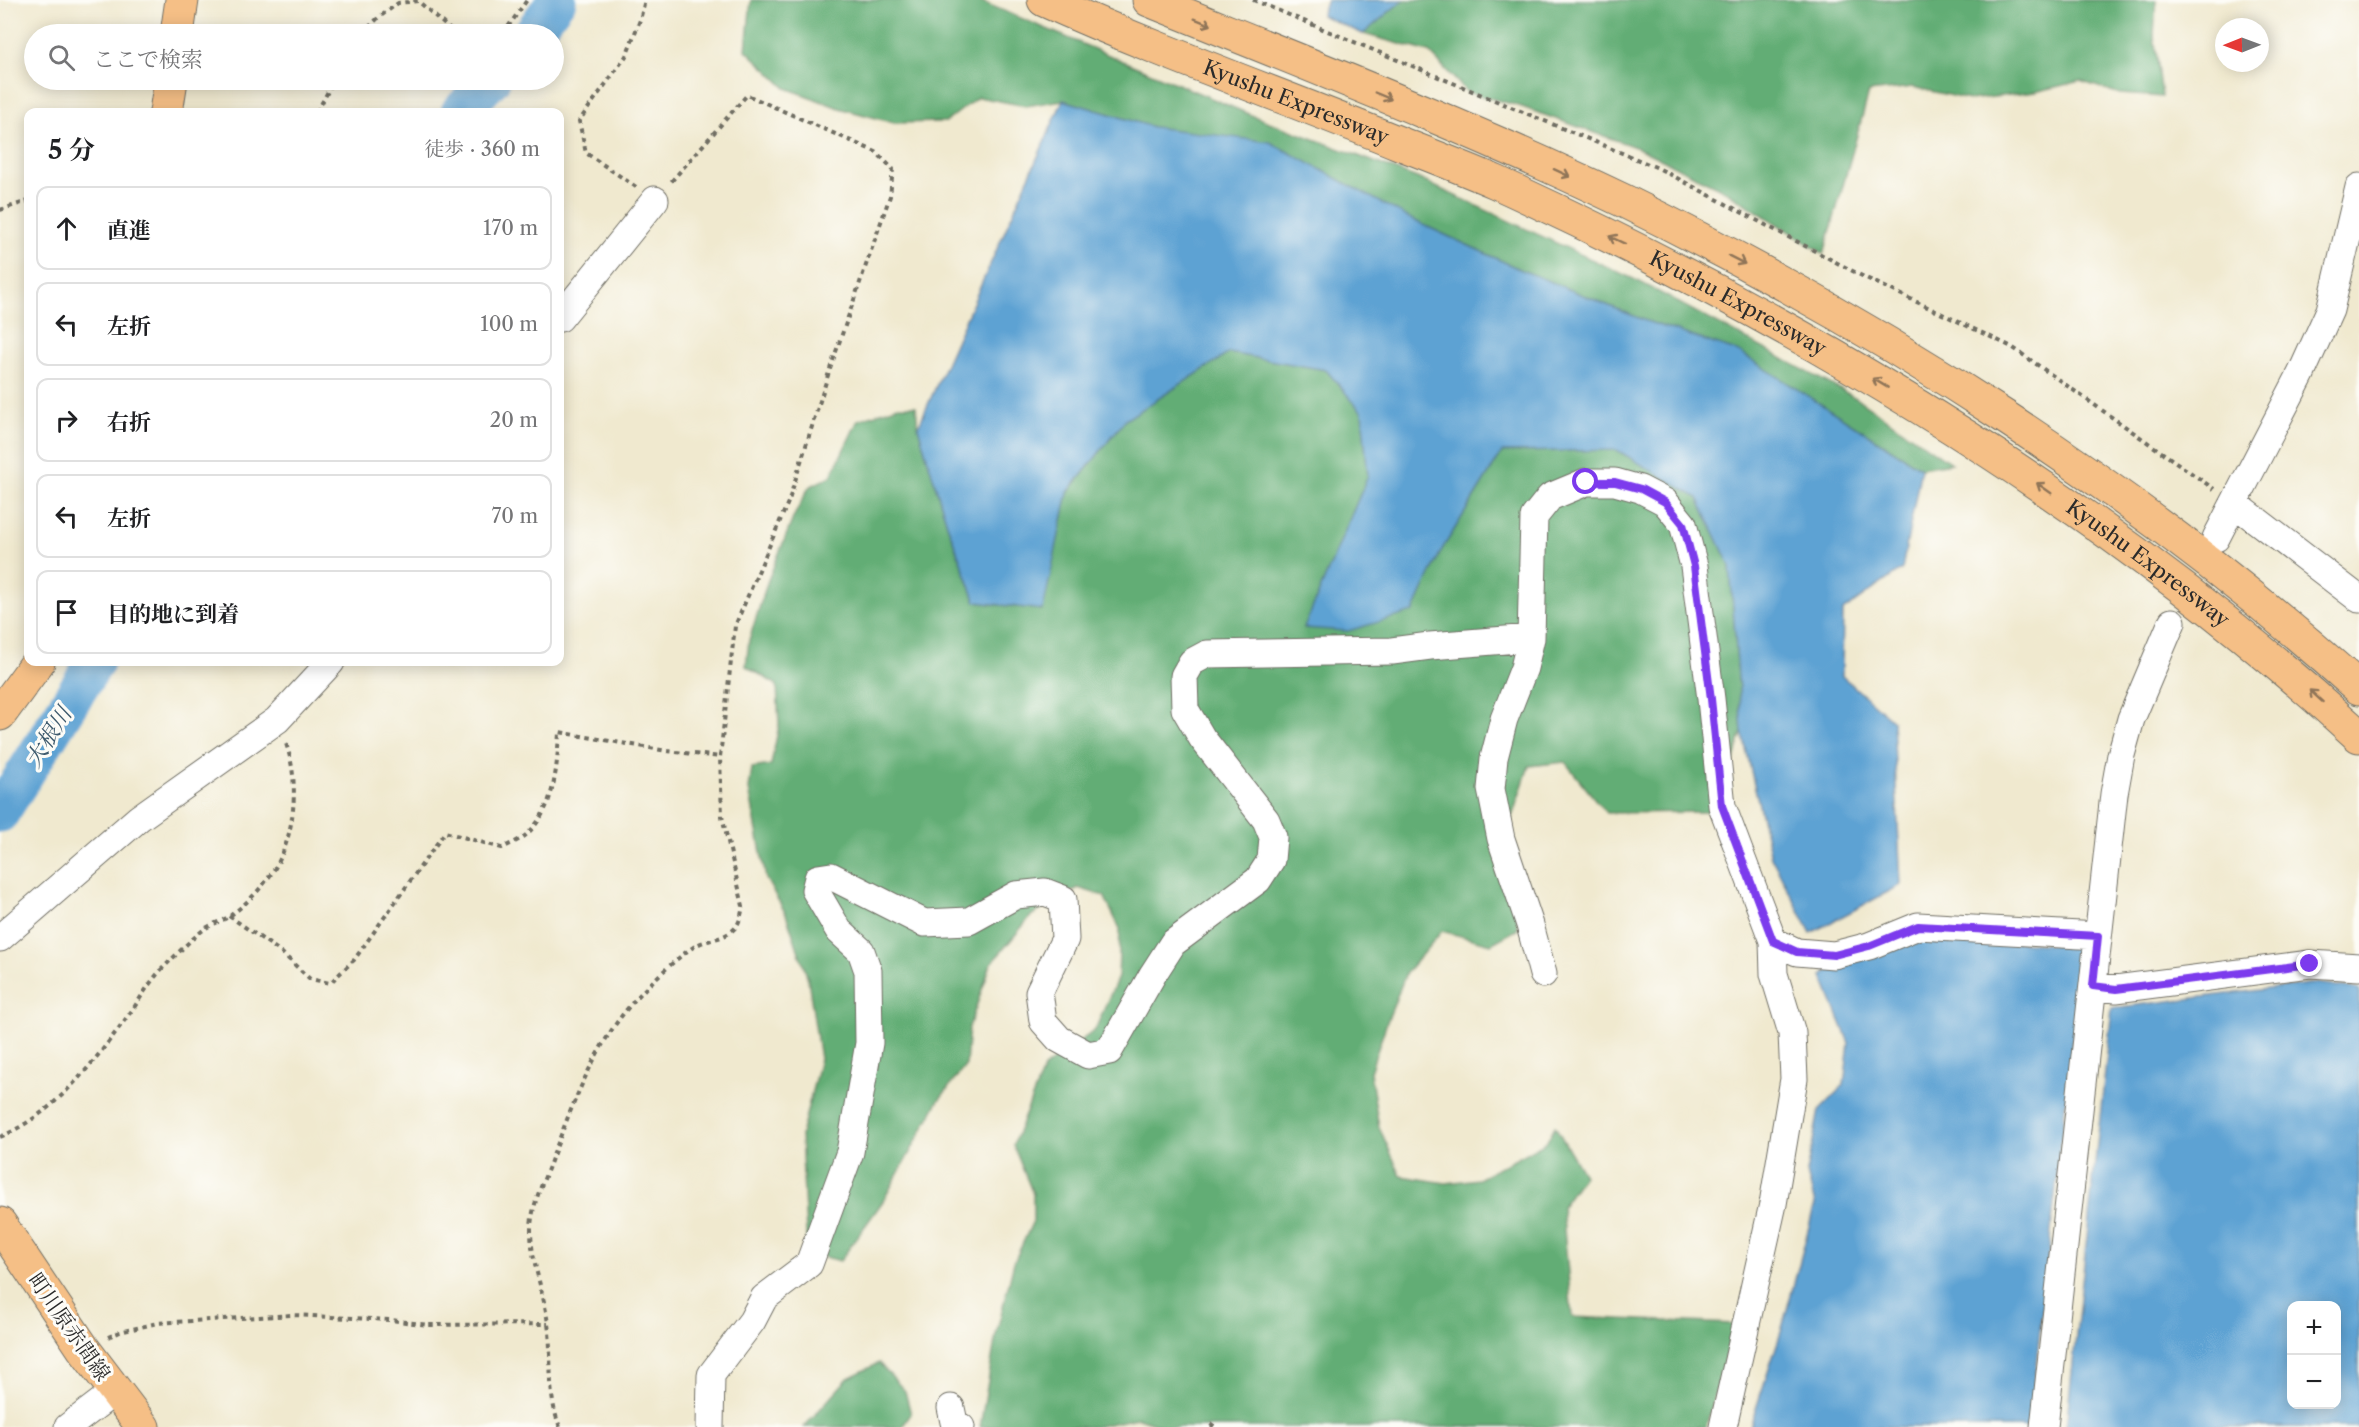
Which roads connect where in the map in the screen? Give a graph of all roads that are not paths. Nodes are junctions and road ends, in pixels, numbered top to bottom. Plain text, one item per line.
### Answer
1 (183, 0) edge
2 (1044, 0) edge
3 (1149, 0) edge
4 (179, 24) edge
5 (169, 90) edge
6 (167, 108) edge
7 (2359, 187) edge
8 (655, 200) road end
9 (564, 313) edge
10 (2234, 503) junction
11 (2217, 537) dead end
12 (2359, 599) edge
13 (2172, 622) dead end
14 (1531, 639) junction
15 (35, 666) edge
16 (327, 666) edge
17 (2359, 688) edge
18 (0, 714) edge
19 (2359, 736) edge
20 (2098, 936) junction
21 (0, 938) edge
22 (1773, 941) junction
23 (2359, 967) edge
24 (1543, 974) dead end
25 (2093, 986) junction
26 (0, 1224) edge
27 (114, 1392) junction
28 (68, 1427) edge
29 (143, 1427) edge
30 (710, 1427) edge
31 (1723, 1427) edge
32 (2044, 1427) edge

1 - 4 main road
19 -> 2 main road, Kyushu Expressway
3 -> 17 main road, Kyushu Expressway
5 - 6 main road
7 - 10 street
8 - 9 street
10 - 11 street
10 - 12 street
13 - 20 street
14 - 22 street
14 - 24 street
14 - 30 street
15 - 18 main road
16 - 21 street
20 - 22 street
20 - 25 street
22 - 31 street
23 - 25 street
25 - 32 street
26 - 27 main road, 町川原赤間線
27 - 28 street
27 - 29 main road, 町川原赤間線

